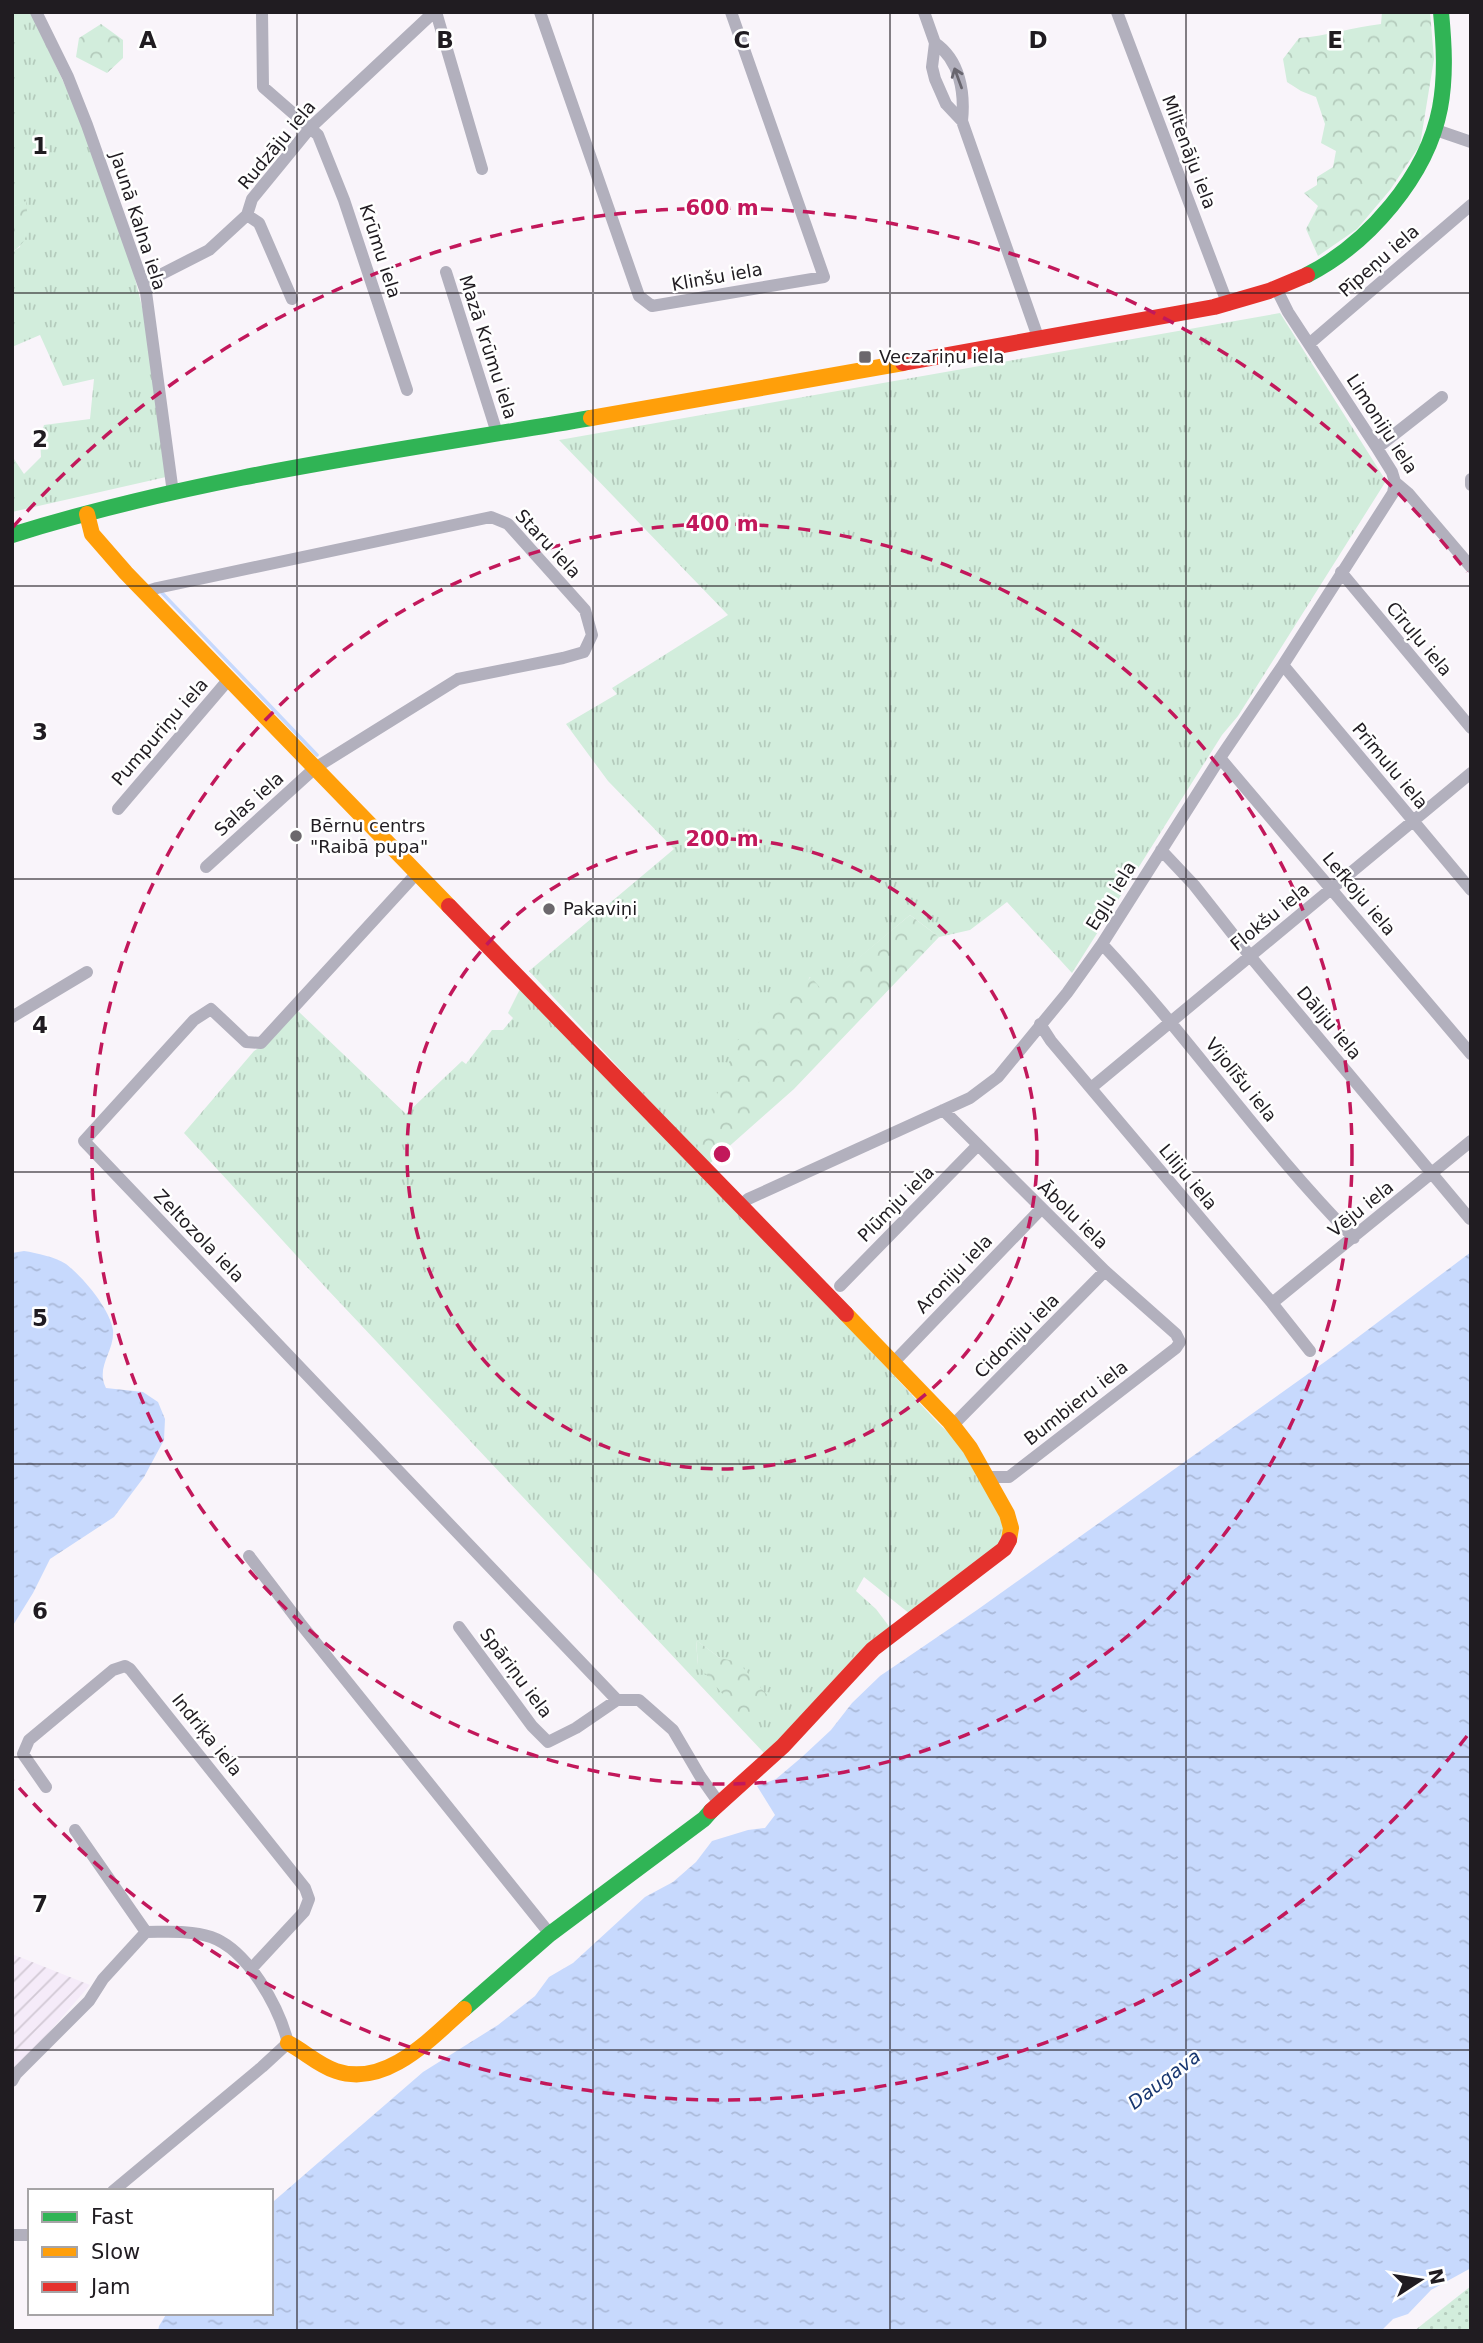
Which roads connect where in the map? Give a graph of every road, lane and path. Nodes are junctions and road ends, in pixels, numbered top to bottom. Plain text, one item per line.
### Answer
1 (36, 12) edge
2 (262, 12) edge
3 (435, 12) edge
4 (540, 12) edge
5 (731, 12) edge
6 (924, 12) edge
7 (1117, 12) edge
8 (1441, 12) edge
9 (934, 43) junction
10 (962, 121) junction
11 (311, 127) junction
12 (1436, 130) junction
13 (1471, 142) edge
14 (482, 169) dead end
15 (1471, 205) edge
16 (247, 215) junction
17 (446, 272) dead end
18 (1278, 290) junction
19 (146, 292) junction
20 (292, 299) dead end
21 (1228, 305) junction
22 (1039, 340) junction
23 (1309, 344) junction
24 (407, 390) dead end
25 (1442, 397) dead end
26 (497, 433) junction
27 (1377, 448) junction
28 (1395, 482) junction
29 (173, 493) junction
30 (87, 514) junction
31 (12, 535) edge
32 (1471, 567) edge
33 (1341, 572) junction
34 (145, 592) junction
35 (1283, 665) junction
36 (229, 679) junction
37 (1471, 728) edge
38 (1220, 758) junction
39 (315, 768) junction
40 (1471, 773) edge
41 (118, 809) dead end
42 (1413, 821) junction
43 (1161, 850) junction
44 (206, 867) dead end
45 (417, 873) junction
46 (1332, 889) junction
47 (1471, 890) edge
48 (1102, 944) junction
49 (1250, 956) junction
50 (87, 972) dead end
51 (14, 1012) edge
52 (1171, 1021) junction
53 (1041, 1024) junction
54 (1471, 1054) edge
55 (1091, 1088) junction
56 (943, 1110) junction
57 (1471, 1141) edge
58 (977, 1146) junction
59 (1432, 1174) junction
60 (741, 1205) junction
61 (1041, 1209) junction
62 (1470, 1219) edge
63 (1354, 1238) junction
64 (1105, 1271) junction
65 (840, 1286) dead end
66 (1272, 1303) junction
67 (1180, 1342) joint
68 (1310, 1352) dead end
69 (893, 1363) junction
70 (953, 1425) junction
71 (987, 1477) junction
72 (249, 1556) dead end
73 (459, 1627) dead end
74 (617, 1700) junction
75 (46, 1787) dead end
76 (719, 1803) junction
77 (75, 1830) dead end
78 (146, 1932) junction
79 (550, 1934) junction
80 (252, 1968) junction
81 (288, 2043) junction
82 (12, 2081) edge
83 (115, 2189) edge

1 - 19 street, Jaunā Kalna iela
2 - 11 street
3 - 11 street, Rudzāju iela
3 - 14 street
4 - 5 street, Klinšu iela
6 - 9 street
7 - 21 street, Miltenāju iela
8 - 12 street
9 - 10 street
10 -> 9 street
10 - 22 street
11 - 16 street, Rudzāju iela
11 - 24 street, Krūmu iela
12 - 13 street
12 - 18 street
15 - 23 street, Pīpeņu iela
16 - 19 street, Rudzāju iela
16 - 20 street
17 - 26 street, Mazā Krūmu iela
18 - 21 street
18 - 23 street, Limoniju iela
19 - 29 street, Jaunā Kalna iela
21 - 22 street
22 - 26 street
23 - 27 street, Limoniju iela
25 - 27 street
26 - 29 street
27 - 28 street, Limoniju iela
28 - 32 street, Limoniju iela
28 - 33 street, Egļu iela
29 - 30 street
30 - 31 street
30 - 34 street
33 - 35 street, Egļu iela
33 - 37 street, Cīruļu iela
34 - 36 street
34 - 39 street, Staru iela
35 - 38 street, Egļu iela
35 - 42 street, Prīmulu iela
36 - 39 street
36 - 41 street, Pumpuriņu iela
38 - 43 street, Egļu iela
38 - 46 street, Lefkoju iela
39 - 44 street, Salas iela
39 - 45 street
40 - 42 street, Flokšu iela
42 - 46 street, Flokšu iela
42 - 47 street, Prīmulu iela
43 - 48 street, Egļu iela
43 - 49 street, Dāliju iela
45 - 60 street
45 - 74 street, Zeltozola iela
46 - 49 street, Flokšu iela
46 - 54 street, Lefkoju iela
48 - 52 street, Vijolīšu iela
48 - 53 street, Egļu iela
49 - 52 street, Flokšu iela
49 - 59 street, Dāliju iela
50 - 51 street
52 - 55 street, Flokšu iela
52 - 63 street, Vijolīšu iela
53 - 55 street, Liliju iela
53 - 56 street, Egļu iela
55 - 66 street, Liliju iela
56 - 58 street, Ābolu iela
56 - 60 street, Egļu iela
57 - 59 street, Vēju iela
58 - 61 street, Ābolu iela
58 - 65 street, Plūmju iela
59 - 62 street, Dāliju iela
59 - 63 street, Vēju iela
60 - 69 street
61 - 64 street, Ābolu iela
61 - 69 street, Aroniju iela
63 - 66 street, Vēju iela
64 - 67 street, Ābolu iela
64 - 70 street, Cidoniju iela
66 - 68 street, Liliju iela
67 - 71 street, Bumbieru iela
69 - 70 street
70 - 71 street
71 - 76 street
72 - 79 street
73 - 74 street, Spāriņu iela
74 - 76 street
75 - 80 street, Indriķa iela
76 - 79 street
77 - 78 street
78 - 80 street
78 - 82 street
79 - 81 street
80 - 81 street
81 - 83 street

